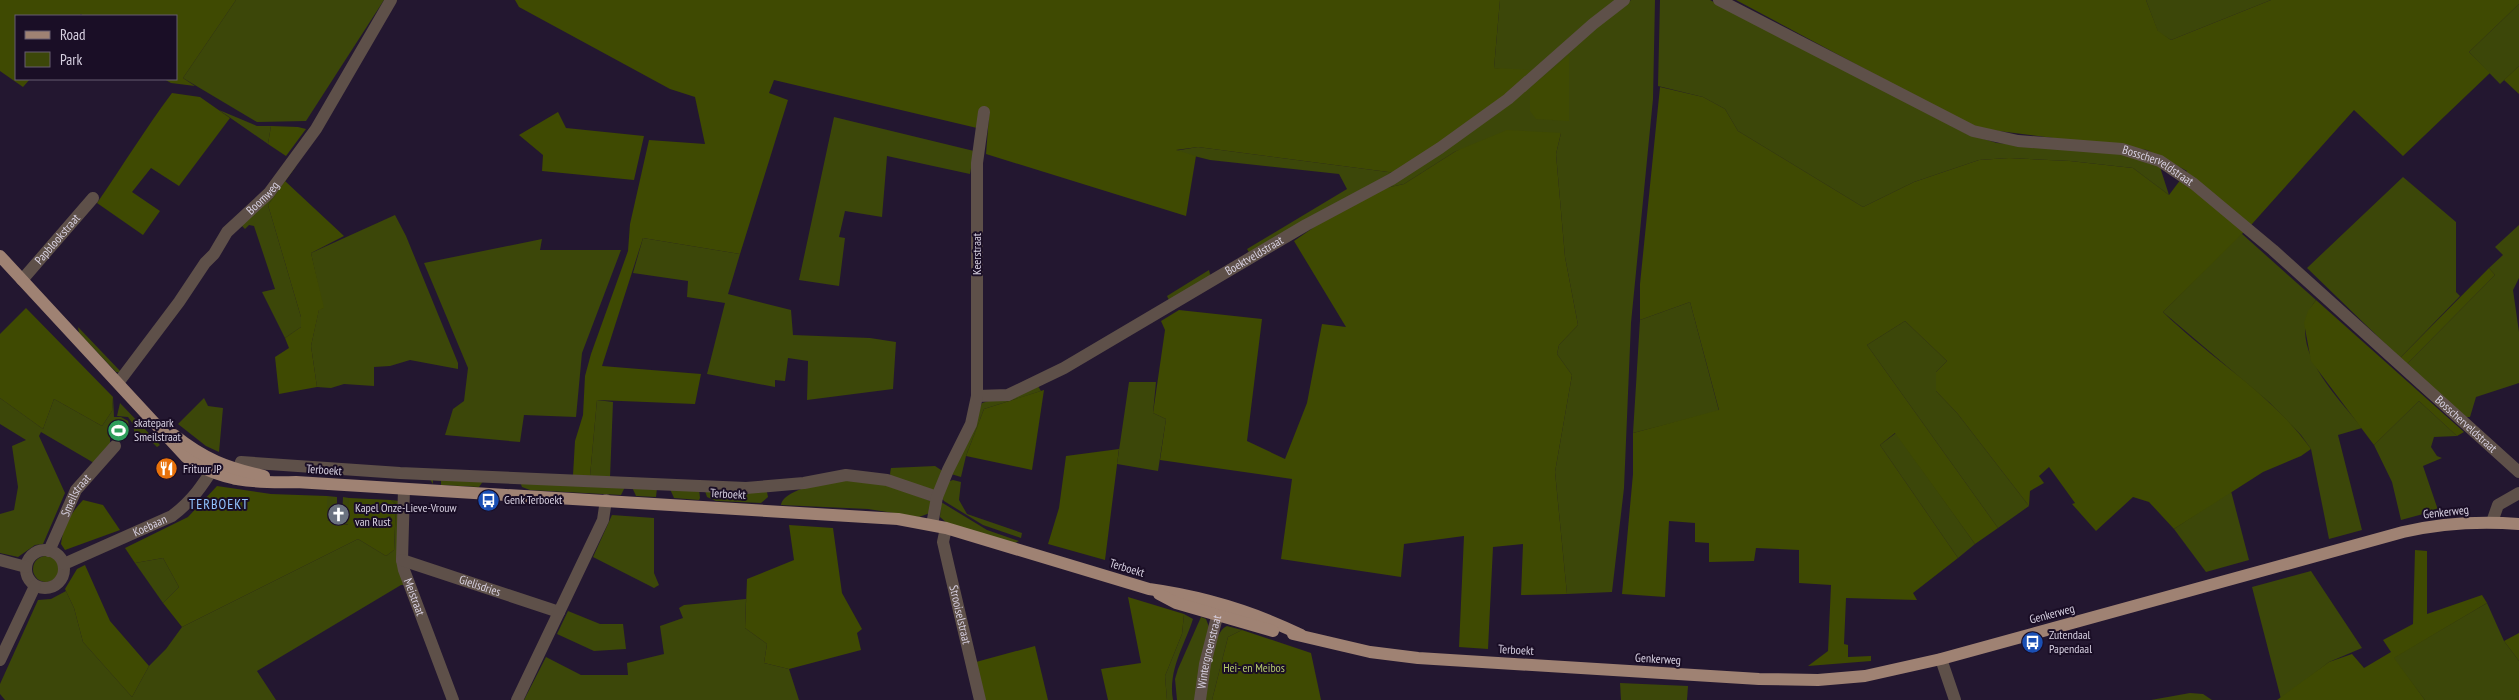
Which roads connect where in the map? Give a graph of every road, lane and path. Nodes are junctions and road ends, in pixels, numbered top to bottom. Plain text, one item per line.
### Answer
1 (391, 0) edge
2 (1624, 0) edge
3 (1718, 0) edge
4 (984, 112) dead end
5 (93, 198) dead end
6 (0, 256) edge
7 (22, 280) junction
8 (118, 382) junction
9 (977, 396) junction
10 (115, 446) dead end
11 (213, 468) junction
12 (2519, 472) edge
13 (236, 475) junction
14 (404, 489) junction
15 (2519, 492) edge
16 (937, 498) junction
17 (606, 500) junction
18 (2492, 522) junction
19 (2519, 524) edge
20 (932, 525) junction
21 (946, 528) junction
22 (50, 551) junction
23 (0, 560) edge
24 (402, 560) junction
25 (64, 564) junction
26 (26, 567) junction
27 (35, 586) junction
28 (1219, 610) junction
29 (558, 612) junction
30 (0, 660) edge
31 (1943, 665) junction
32 (1613, 670) joint
33 (453, 700) edge
34 (517, 700) edge
35 (980, 700) edge
36 (1200, 700) edge
37 (1955, 700) edge

1 - 8 street, Boomweg
2 - 9 street, Boektveldstraat
3 - 12 street, Bosscherveldstraat
4 - 9 street, Keerstraat
5 - 7 street, Papblookstraat
6 - 7 main road, Terboekt
7 - 8 main road, Terboekt
8 - 11 main road, Terboekt
9 - 16 street
10 - 22 street, Smeilstraat
11 - 13 main road, Terboekt
11 - 25 street, Koebaan
13 - 14 main road, Terboekt
13 - 16 street, Terboekt
14 - 17 main road, Terboekt
14 - 24 street, Meistraat
15 - 18 street
16 - 20 street
17 - 20 main road, Terboekt
17 - 29 street
18 - 19 main road, Genkerweg
18 - 31 main road, Genkerweg
20 - 21 main road, Terboekt
21 - 28 main road, Terboekt
21 - 35 street, Strooiselstraat
22 - 25 street
22 - 26 street
23 - 26 street
24 - 29 street, Gielisdries
24 - 33 street, Meistraat
25 - 27 street
26 - 27 street
27 - 30 street
28 - 32 main road, Terboekt
28 - 36 street, Wintergroenstraat
29 - 34 street
31 - 32 main road, Genkerweg
31 - 37 street

